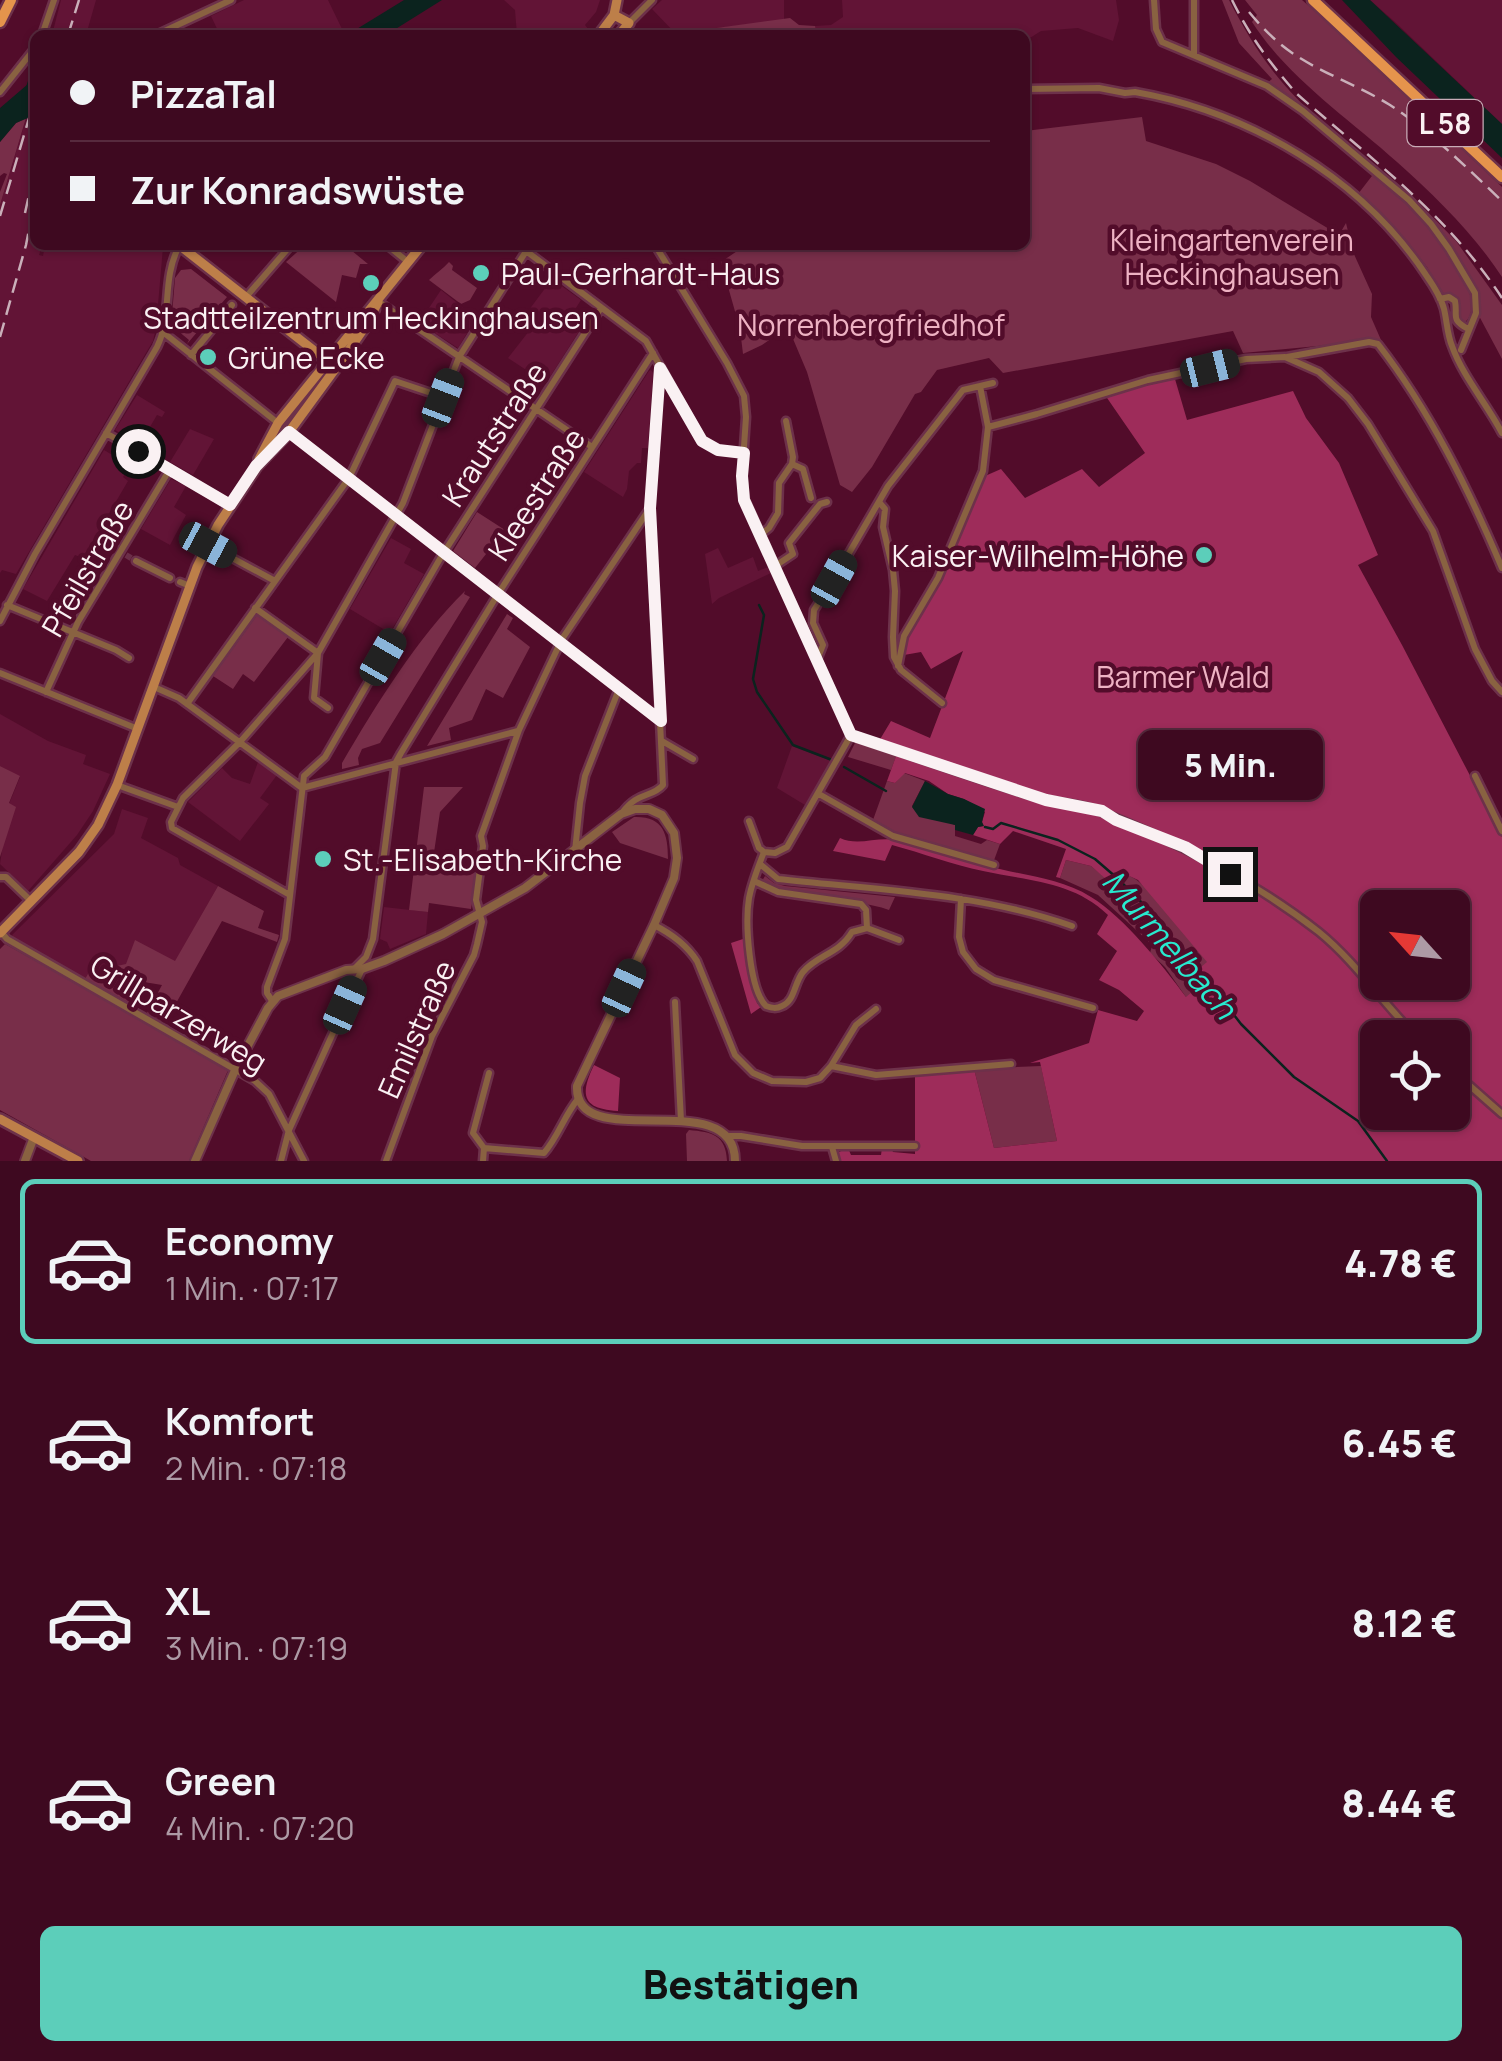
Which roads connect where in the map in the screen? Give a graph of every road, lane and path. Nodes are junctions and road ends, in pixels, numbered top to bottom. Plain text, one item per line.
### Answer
1 (11, 0) edge
2 (54, 0) edge
3 (231, 0) edge
4 (617, 0) edge
5 (652, 0) edge
6 (1154, 0) edge
7 (1194, 0) edge
8 (1313, 0) edge
9 (614, 15) junction
10 (0, 22) edge
11 (629, 23) junction
12 (44, 30) edge
13 (167, 30) edge
14 (603, 30) edge
15 (623, 30) edge
16 (30, 54) edge
17 (1194, 55) junction
18 (1030, 89) edge
19 (0, 92) edge
20 (1502, 176) edge
21 (176, 250) edge
22 (185, 250) edge
23 (287, 250) edge
24 (393, 250) edge
25 (418, 250) edge
26 (527, 250) edge
27 (530, 250) edge
28 (658, 250) edge
29 (408, 262) junction
30 (246, 297) junction
31 (1440, 299) junction
32 (378, 302) junction
33 (232, 304) dead end
34 (600, 308) junction
35 (1468, 329) junction
36 (164, 333) junction
37 (1461, 350) dead end
38 (653, 353) junction
39 (192, 356) junction
40 (459, 357) junction
41 (1286, 357) junction
42 (332, 364) junction
43 (660, 368) junction
44 (993, 383) dead end
45 (980, 386) junction
46 (443, 398) junction
47 (536, 408) junction
48 (786, 421) dead end
49 (278, 423) junction
50 (988, 427) junction
51 (289, 432) junction
52 (1502, 432) edge
53 (106, 433) junction
54 (592, 447) junction
55 (744, 453) junction
56 (792, 464) junction
57 (256, 466) junction
58 (170, 469) junction
59 (349, 478) junction
60 (810, 498) dead end
61 (827, 502) dead end
62 (879, 502) junction
63 (230, 505) junction
64 (650, 508) junction
65 (396, 515) junction
66 (760, 536) junction
67 (208, 545) junction
68 (444, 552) junction
69 (136, 560) tunnel mouth
70 (774, 566) junction
71 (1502, 568) edge
72 (170, 578) dead end
73 (275, 581) junction
74 (498, 594) junction
75 (7, 605) junction
76 (255, 608) junction
77 (0, 621) edge
78 (73, 632) junction
79 (560, 643) junction
80 (318, 653) junction
81 (129, 658) dead end
82 (816, 660) junction
83 (898, 666) junction
84 (0, 673) edge
85 (154, 687) junction
86 (619, 689) junction
87 (46, 692) junction
88 (1502, 692) edge
89 (942, 703) dead end
90 (187, 704) junction
91 (328, 708) dead end
92 (661, 721) junction
93 (138, 729) junction
94 (519, 730) junction
95 (851, 735) junction
96 (661, 741) junction
97 (240, 742) junction
98 (693, 759) dead end
99 (396, 762) junction
100 (1474, 776) dead end
101 (117, 785) junction
102 (302, 788) junction
103 (819, 794) junction
104 (178, 807) junction
105 (621, 814) junction
106 (749, 821) dead end
107 (1502, 831) edge
108 (575, 852) junction
109 (764, 852) junction
110 (760, 864) junction
111 (994, 865) dead end
112 (0, 876) edge
113 (754, 880) junction
114 (288, 894) junction
115 (961, 899) junction
116 (30, 901) junction
117 (480, 915) junction
118 (654, 924) junction
119 (1072, 926) dead end
120 (866, 928) junction
121 (0, 933) edge
122 (899, 940) dead end
123 (358, 969) junction
124 (273, 1002) junction
125 (676, 1002) dead end
126 (1094, 1008) dead end
127 (876, 1009) dead end
128 (1401, 1020) edge
129 (1012, 1064) dead end
130 (831, 1066) junction
131 (236, 1068) junction
132 (489, 1073) dead end
133 (1470, 1086) edge
134 (578, 1098) junction
135 (1502, 1114) edge
136 (0, 1119) edge
137 (681, 1121) junction
138 (289, 1130) junction
139 (726, 1136) junction
140 (34, 1137) junction
141 (832, 1146) junction
142 (916, 1146) dead end
143 (484, 1148) junction
144 (25, 1161) edge
145 (78, 1161) edge
146 (196, 1161) edge
147 (280, 1161) edge
148 (304, 1161) edge
149 (386, 1161) edge
150 (483, 1161) edge
151 (734, 1161) edge
152 (836, 1161) edge

1 - 10 main road
2 - 12 street
3 - 13 street
4 - 9 main road
5 - 11 street
6 - 17 street
7 - 17 street
8 - 20 main road, L 58
9 - 11 main road
9 - 14 main road
11 - 15 main road
16 - 19 street
17 - 35 street
18 - 31 street
21 - 36 street
22 - 30 main road
23 - 30 street
24 - 29 street
25 - 29 main road
26 - 40 street
27 - 34 street
28 - 55 street
29 - 32 main road
30 - 42 main road
31 - 35 street
31 - 52 street
32 - 40 street
32 - 42 main road
33 - 39 street
34 - 38 street
34 - 47 street, Krautstraße
35 - 37 street
36 - 39 street
36 - 53 street
38 - 43 street
38 - 54 street, Kleestraße
39 - 49 street
40 - 46 street
40 - 47 street
41 - 50 street
41 - 71 street
41 - 88 street
42 - 49 main road
42 - 51 main road
43 - 55 street
43 - 64 street
44 - 45 street
45 - 50 street
45 - 62 street
46 - 59 street
46 - 65 street
47 - 54 street
47 - 68 street, Krautstraße
48 - 56 street
49 - 57 main road
50 - 83 street
51 - 57 main road
51 - 59 street
53 - 58 street
53 - 75 street
54 - 74 street, Kleestraße
55 - 66 street
56 - 60 street
56 - 66 street
57 - 63 main road
58 - 63 street
58 - 78 street, Pfeilstraße
59 - 65 street
59 - 73 street
61 - 70 street
62 - 82 street
62 - 83 street
63 - 67 main road
64 - 79 street, Emilstraße
64 - 92 street
65 - 68 street
65 - 80 street
66 - 70 street
67 - 73 street
67 - 85 main road
68 - 74 street
68 - 102 street, Krautstraße
69 - 72 street
70 - 82 street
73 - 76 street
74 - 79 street
74 - 99 street, Kleestraße
75 - 77 street
75 - 78 street
76 - 80 street
76 - 90 street
78 - 81 street
78 - 87 street, Pfeilstraße
79 - 86 street
79 - 94 street, Emilstraße
80 - 91 street
80 - 97 street
82 - 95 street
83 - 89 street
84 - 87 street
85 - 90 street
85 - 93 main road
86 - 92 street
86 - 108 street
87 - 93 street
90 - 97 street
92 - 96 street
93 - 101 main road
94 - 99 street
94 - 117 street, Emilstraße
95 - 103 street
95 - 128 street
96 - 98 street
96 - 105 street
97 - 102 street
97 - 104 street
99 - 102 street
99 - 123 street
100 - 107 street
101 - 104 street
101 - 116 main road
102 - 114 street
103 - 109 street
103 - 111 street
104 - 114 street
105 - 108 street
105 - 118 street
106 - 109 street
108 - 117 street
109 - 110 street
110 - 113 street
110 - 115 street
112 - 116 street
113 - 120 street
113 - 120 street
114 - 124 street
115 - 119 street
115 - 126 street
116 - 121 main road
117 - 123 street
117 - 149 street, Emilstraße
118 - 130 street
118 - 134 street
120 - 122 street
121 - 131 street, Grillparzerweg
123 - 124 street
123 - 138 street
124 - 131 street
125 - 137 street
127 - 130 street
129 - 130 street
131 - 138 street, Grillparzerweg
131 - 146 street
132 - 143 street
133 - 135 street
134 - 137 street
134 - 143 street
136 - 140 main road
137 - 139 street
138 - 147 street
138 - 148 street, Grillparzerweg
139 - 141 street
139 - 151 street
140 - 144 street
140 - 145 main road
141 - 142 street
141 - 152 street
143 - 150 street

